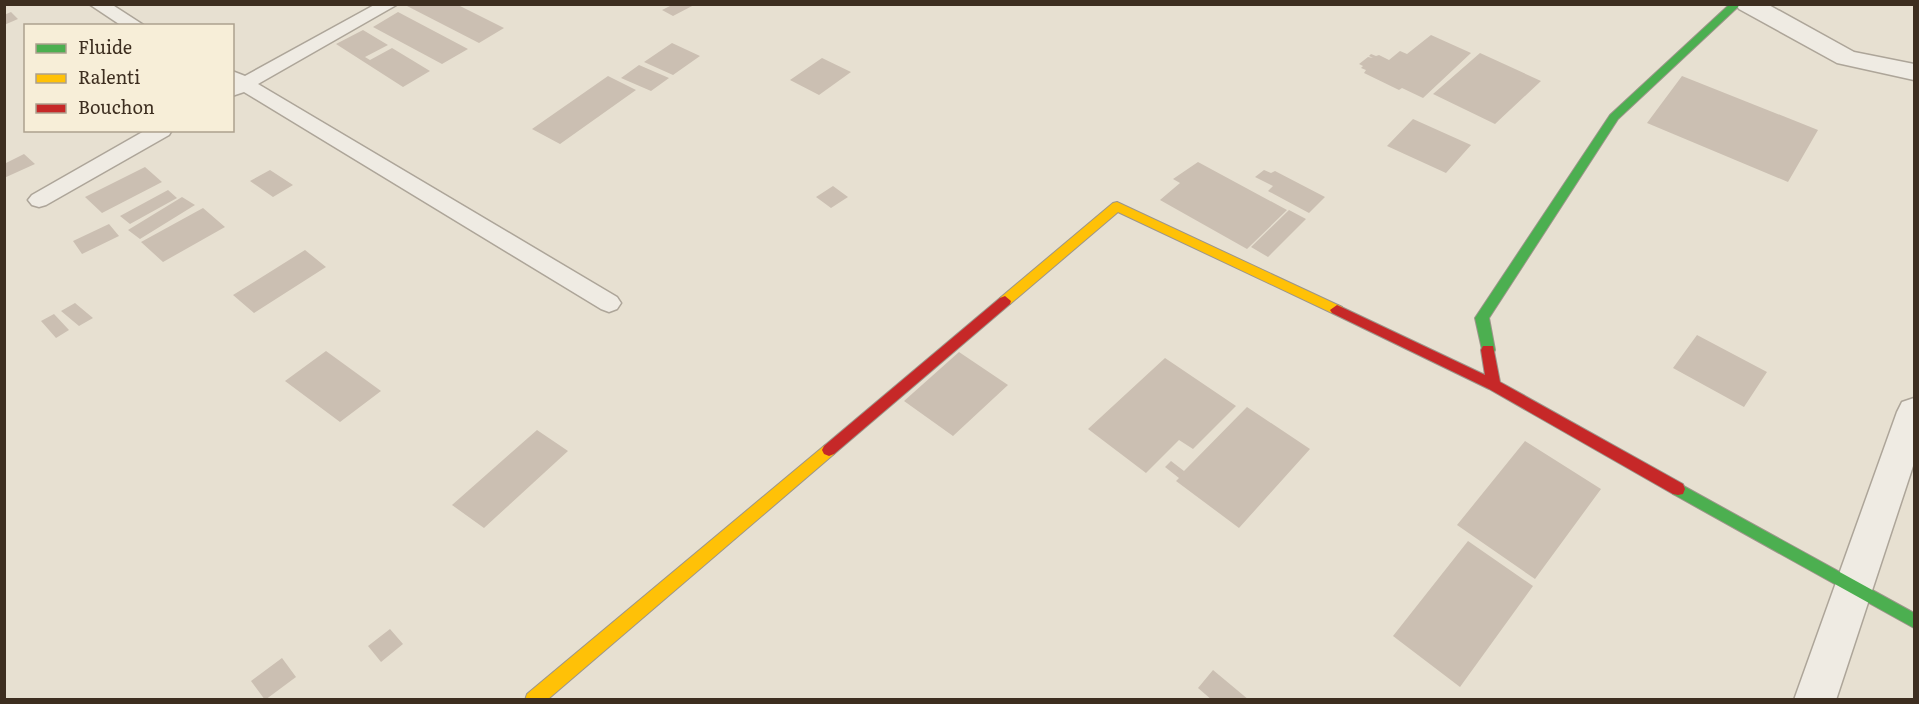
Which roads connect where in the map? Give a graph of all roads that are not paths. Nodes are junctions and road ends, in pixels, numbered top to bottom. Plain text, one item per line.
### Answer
1 (97, 4) edge
2 (390, 4) edge
3 (1736, 4) edge
4 (1748, 4) edge
5 (132, 24) edge
6 (1914, 72) edge
7 (237, 84) edge
8 (158, 132) edge
9 (39, 200) dead end
10 (609, 303) dead end
11 (1494, 385) junction
12 (1914, 412) edge
13 (1853, 586) junction
14 (1914, 621) edge
15 (533, 699) edge
16 (1815, 699) edge

1 - 5 lane
2 - 7 lane
3 - 11 street
4 - 6 street
7 - 10 lane
8 - 9 lane
11 - 13 street
11 - 15 street
12 - 13 street
13 - 14 street
13 - 16 street

